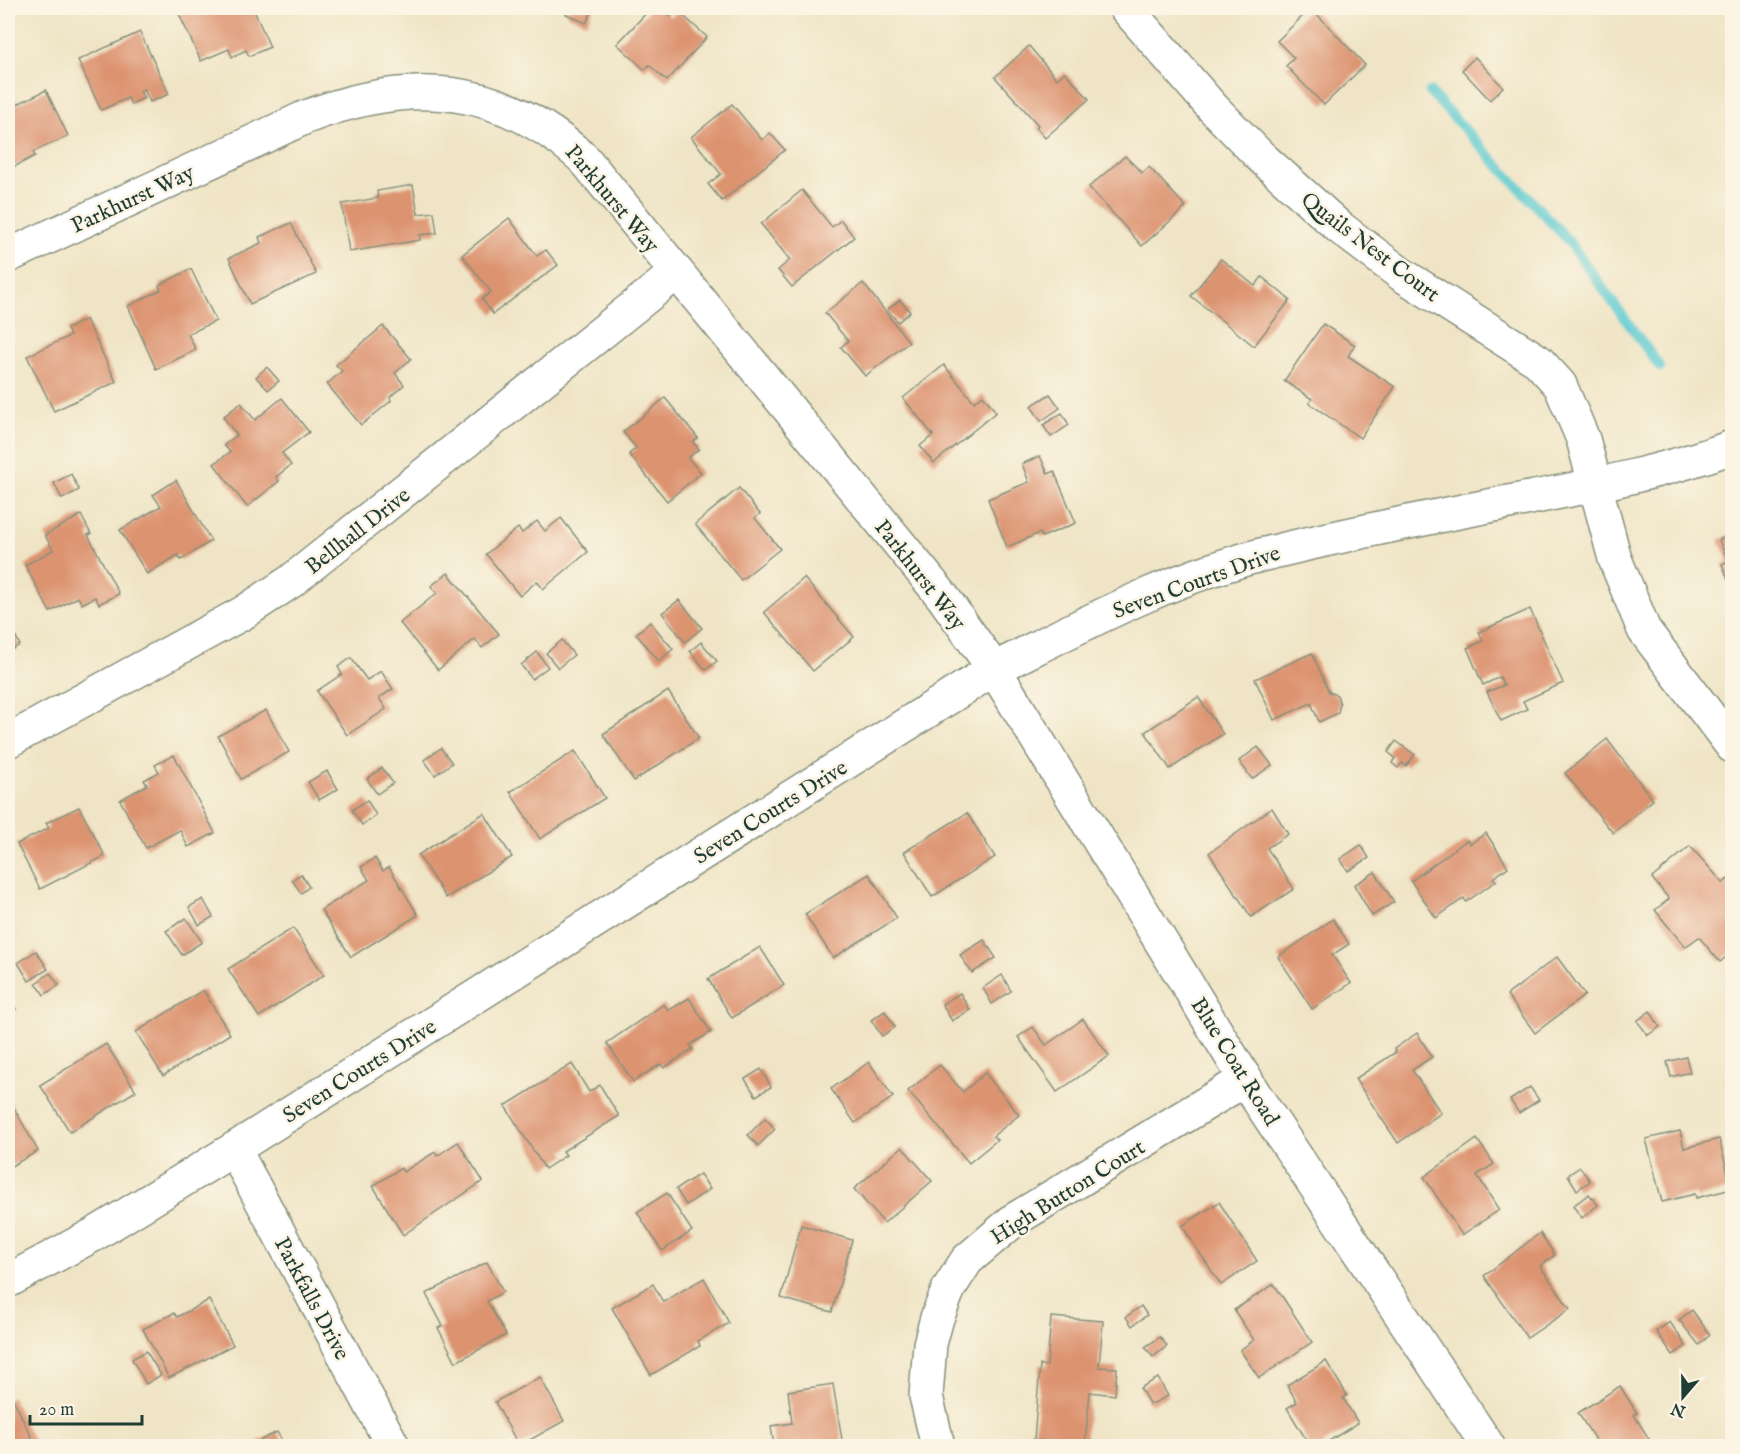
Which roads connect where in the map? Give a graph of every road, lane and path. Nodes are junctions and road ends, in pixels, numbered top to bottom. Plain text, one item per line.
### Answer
1 (1126, 8) edge
2 (8, 256) edge
3 (676, 273) junction
4 (1732, 447) edge
5 (1593, 486) junction
6 (994, 669) junction
7 (8, 741) edge
8 (1732, 746) edge
9 (1246, 1079) junction
10 (234, 1149) junction
11 (8, 1281) edge
12 (393, 1446) edge
13 (938, 1446) edge
14 (1488, 1446) edge

1 - 5 street, Quails Nest Court
2 - 3 street, Parkhurst Way
3 - 6 street, Parkhurst Way
3 - 7 street, Bellhall Drive
4 - 5 street, Seven Courts Drive
5 - 6 street, Seven Courts Drive
5 - 8 street, Quails Nest Court
6 - 9 street, Blue Coat Road
6 - 10 street, Seven Courts Drive
9 - 13 street, High Button Court
9 - 14 street, Blue Coat Road
10 - 11 street, Seven Courts Drive
10 - 12 street, Parkfalls Drive

